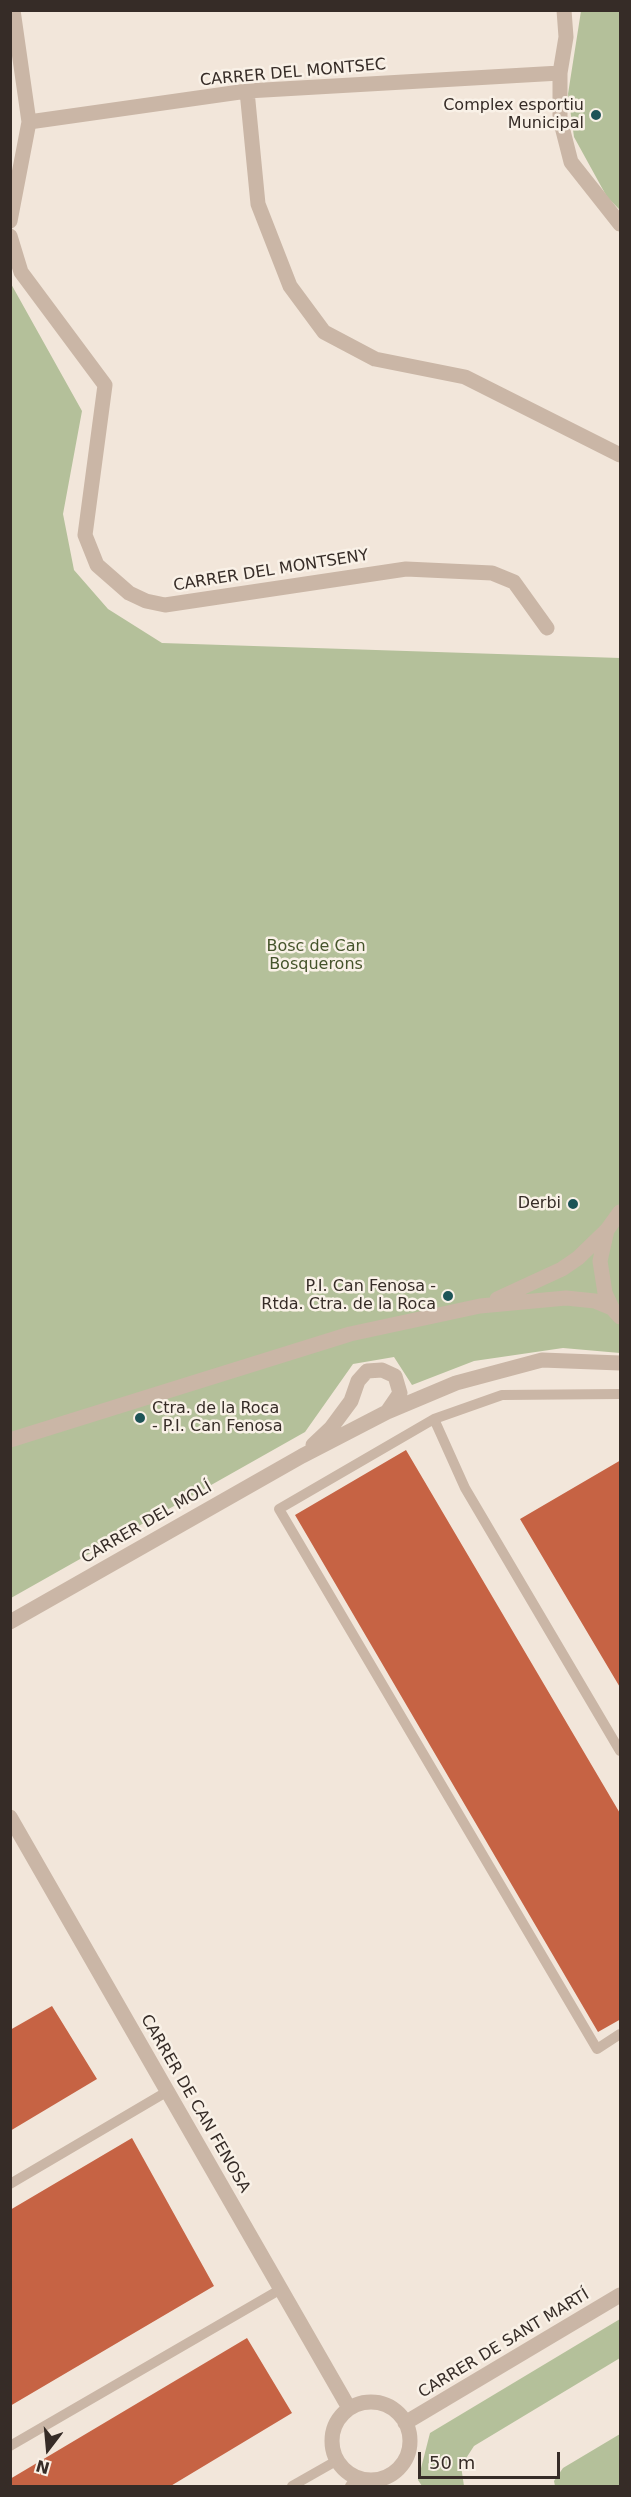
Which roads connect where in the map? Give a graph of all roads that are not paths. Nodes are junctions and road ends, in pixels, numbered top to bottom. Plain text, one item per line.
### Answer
1 (13, 10) edge
2 (564, 10) edge
3 (560, 74) junction
4 (247, 91) junction
5 (29, 122) junction
6 (10, 221) edge
7 (621, 224) edge
8 (10, 236) edge
9 (621, 455) edge
10 (546, 628) dead end
11 (621, 1212) edge
12 (607, 1230) junction
13 (480, 1306) junction
14 (616, 1312) edge
15 (621, 1363) edge
16 (621, 1394) edge
17 (387, 1412) junction
18 (434, 1419) junction
19 (10, 1440) edge
20 (302, 1456) junction
21 (10, 1622) edge
22 (621, 1751) edge
23 (10, 1817) edge
24 (621, 2034) edge
25 (168, 2091) junction
26 (10, 2184) edge
27 (281, 2289) junction
28 (621, 2295) edge
29 (349, 2409) junction
30 (405, 2423) junction
31 (10, 2446) edge
32 (336, 2461) junction
33 (393, 2481) edge
34 (353, 2482) edge
35 (292, 2487) edge

1 - 5 street
2 - 3 street
3 - 4 street, CARRER DEL MONTSEC
3 - 7 street
4 - 5 street, CARRER DEL MONTSEC
4 - 9 street
5 - 6 street
8 - 10 street, CARRER DEL MONTSENY
11 - 12 street
12 - 13 street
12 - 14 street
13 - 14 street
13 - 19 street
15 - 17 street, CARRER DEL MOLÍ
16 - 18 lane
17 - 20 street, CARRER DEL MOLÍ
17 - 20 street, CARRER DEL MOLÍ
18 - 22 lane
18 - 24 lane
20 - 21 street, CARRER DEL MOLÍ
23 - 25 street, CARRER DE CAN FENOSA
25 - 26 lane
25 - 27 street, CARRER DE CAN FENOSA
27 - 29 street, CARRER DE CAN FENOSA
27 - 31 lane
28 - 30 street, CARRER DE SANT MARTÍ
29 - 30 street
29 - 32 street
30 - 33 street
32 - 34 street
32 - 35 lane
33 - 34 street

